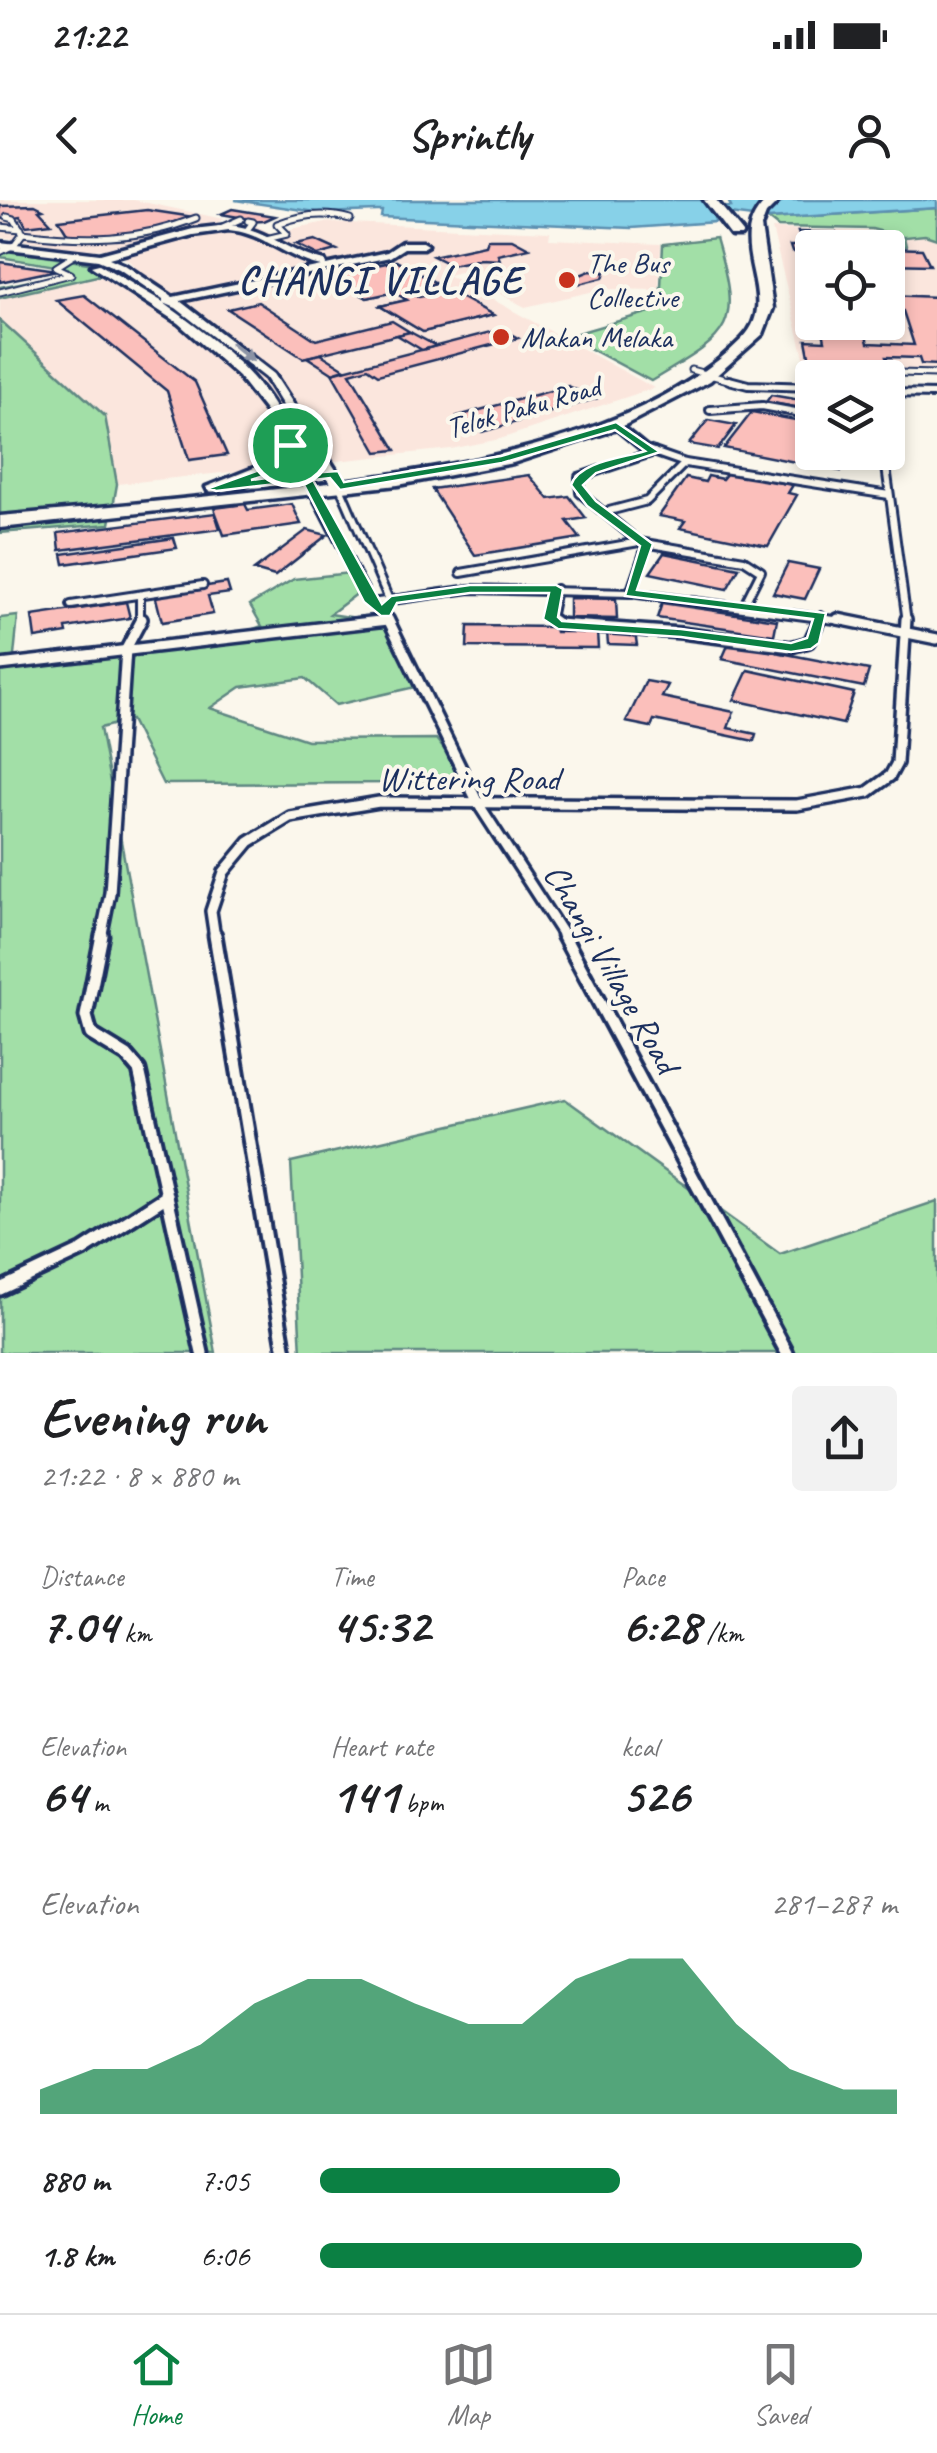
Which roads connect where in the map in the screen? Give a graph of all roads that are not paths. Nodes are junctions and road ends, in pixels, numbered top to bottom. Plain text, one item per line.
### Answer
1 (774, 200) edge
2 (749, 206) edge
3 (716, 209) edge
4 (7, 218) dead end
5 (196, 218) dead end
6 (350, 219) dead end
7 (0, 227) edge
8 (741, 228) junction
9 (22, 231) junction
10 (266, 239) junction
11 (422, 245) dead end
12 (5, 247) edge
13 (78, 257) junction
14 (100, 258) junction
15 (303, 261) junction
16 (339, 265) junction
17 (294, 273) junction
18 (0, 292) edge
19 (172, 300) junction
20 (154, 304) junction
21 (702, 371) junction
22 (905, 373) edge
23 (912, 373) junction
24 (937, 374) edge
25 (734, 382) junction
26 (761, 384) junction
27 (795, 386) edge
28 (681, 391) junction
29 (905, 394) edge
30 (920, 394) junction
31 (937, 394) edge
32 (710, 410) dead end
33 (795, 413) edge
34 (616, 426) junction
35 (290, 445) junction
36 (654, 452) junction
37 (685, 463) junction
38 (886, 470) edge
39 (337, 480) junction
40 (309, 484) junction
41 (216, 488) junction
42 (889, 495) junction
43 (0, 506) edge
44 (605, 512) junction
45 (0, 522) edge
46 (643, 543) junction
47 (462, 573) dead end
48 (203, 585) dead end
49 (556, 589) junction
50 (630, 593) junction
51 (140, 594) junction
52 (391, 600) junction
53 (371, 602) junction
54 (744, 605) junction
55 (71, 606) dead end
56 (821, 616) junction
57 (387, 617) junction
58 (908, 632) junction
59 (937, 639) edge
60 (126, 648) junction
61 (0, 666) edge
62 (479, 805) junction
63 (167, 1196) junction
64 (0, 1289) edge
65 (202, 1353) edge
66 (285, 1353) edge
67 (787, 1353) edge

1 - 8 main road
2 - 8 main road
3 - 8 main road
4 - 9 lane
5 - 9 lane
6 - 10 lane
7 - 9 lane
8 - 21 main road, Telok Paku Road
9 - 12 lane
10 - 14 street
10 - 15 street
11 - 16 street
12 - 13 street
13 - 14 street
13 - 18 lane
13 - 20 street, Changi Village Road
14 - 19 street
15 - 16 street
15 - 17 street
16 - 17 street
17 - 19 street
19 - 20 street
19 -> 39 street
20 - 35 street, Changi Village Road
21 - 25 lane
21 - 26 lane
21 - 28 main road, Telok Paku Road
21 - 39 main road, Telok Paku Road
22 - 23 lane
23 - 24 lane
23 - 30 lane
25 - 26 lane
25 - 28 main road
26 - 27 lane
28 - 34 main road, Telok Paku Road
29 - 30 lane
30 - 31 lane
32 - 33 lane
34 - 36 lane
34 - 39 main road, Telok Paku Road
35 - 40 street, Changi Village Road
35 - 41 main road
36 - 37 lane
36 - 44 lane
37 - 42 lane
37 - 44 lane
38 - 42 lane, Wittering Road
39 - 40 main road
39 - 52 lane
40 - 41 main road
40 - 45 main road
40 - 53 lane, Changi Village Road
41 - 43 main road
42 - 58 lane, Wittering Road
44 - 46 lane
46 - 47 lane
46 - 50 lane
46 - 54 lane
48 - 51 lane
49 - 50 lane
49 - 52 lane
49 - 56 lane
50 - 54 lane
51 - 55 lane
51 - 60 lane
52 - 53 lane
52 - 57 lane
53 - 57 lane, Changi Village Road
54 - 56 lane
56 - 58 lane
57 - 60 lane
57 - 62 lane, Changi Village Road
58 - 59 lane
58 - 62 lane, Wittering Road
60 - 61 lane
60 - 63 lane
62 - 66 lane, Wittering Road
62 - 67 lane, Changi Village Road
63 - 64 lane
63 - 65 lane

